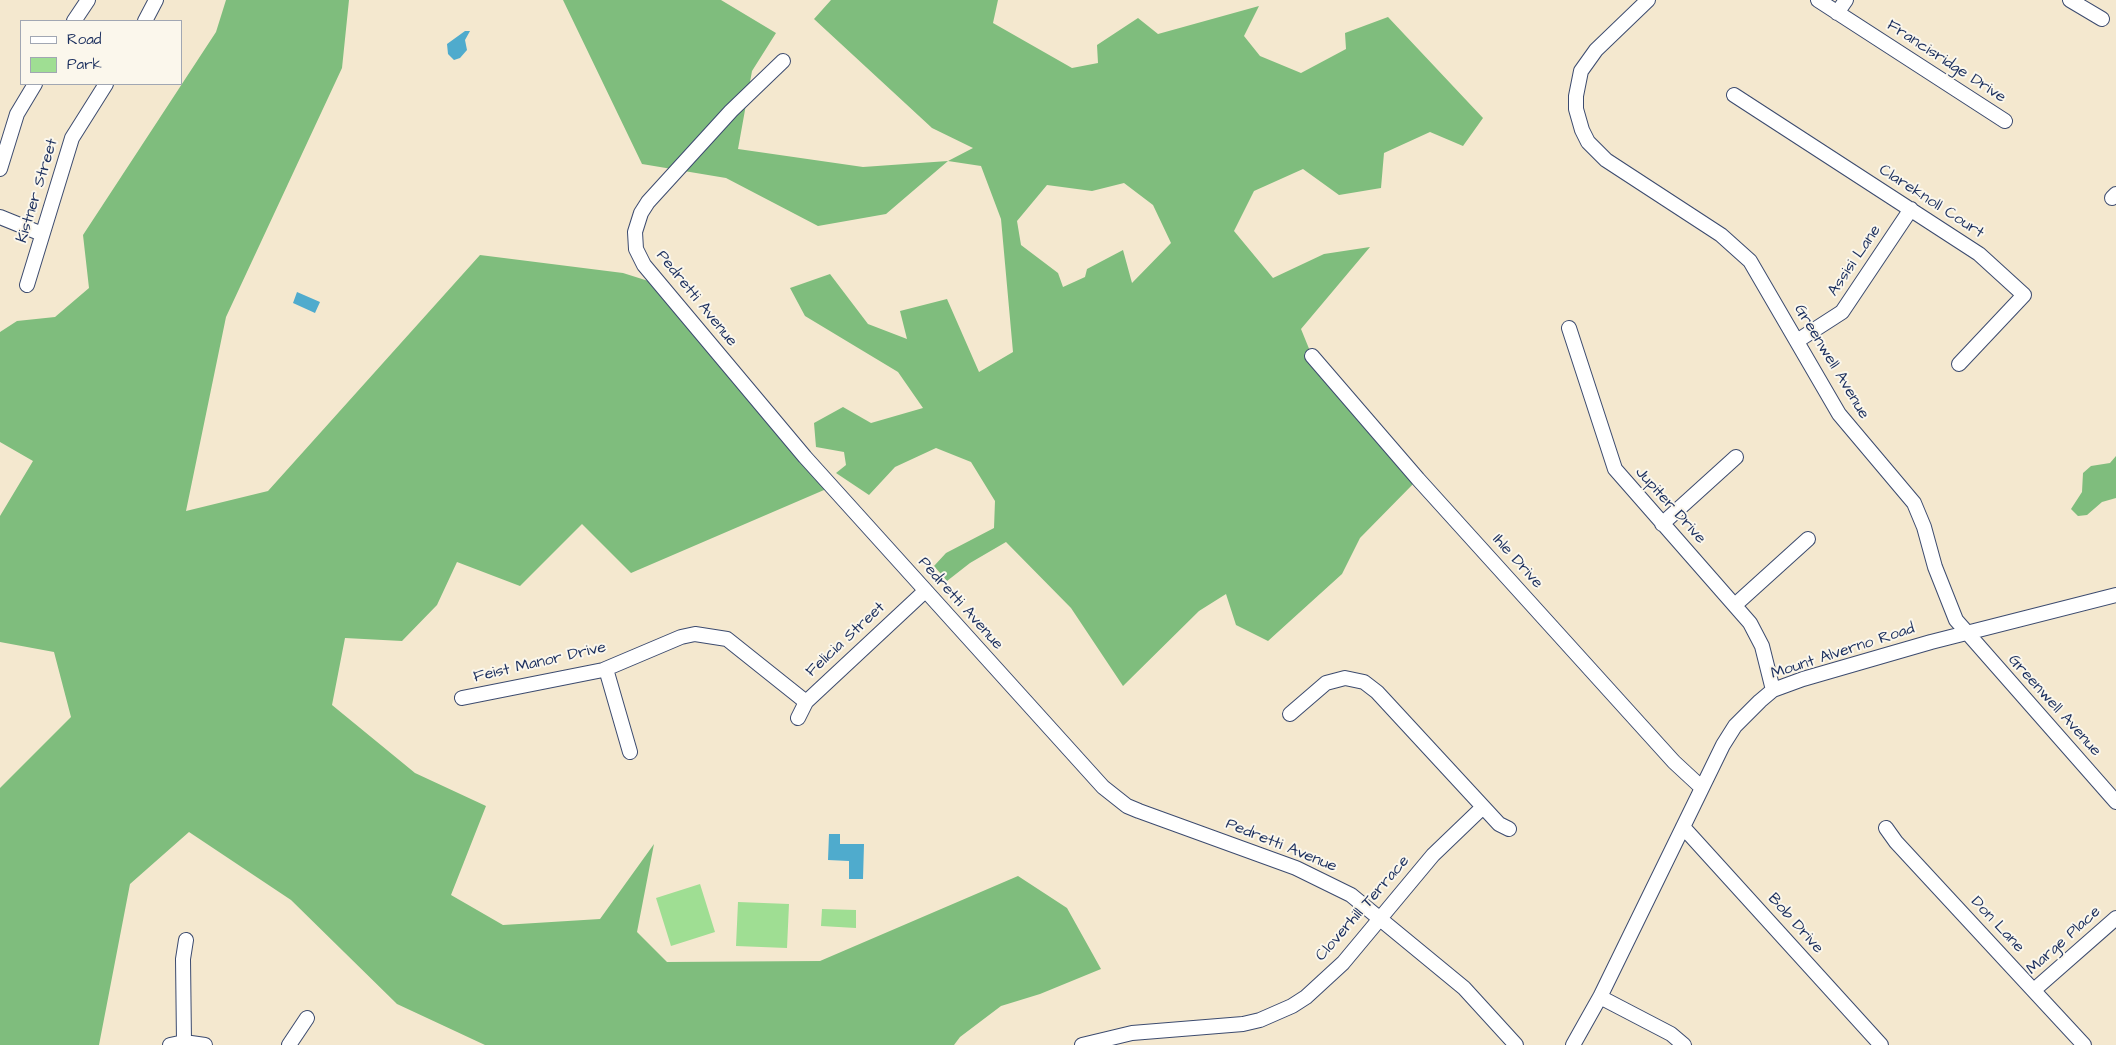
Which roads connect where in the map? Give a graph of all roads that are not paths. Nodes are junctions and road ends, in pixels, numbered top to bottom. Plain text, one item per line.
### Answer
1 (88, 0) edge
2 (156, 0) edge
3 (1648, 0) edge
4 (1818, 0) edge
5 (1846, 0) edge
6 (2070, 0) edge
7 (1837, 13) junction
8 (2102, 19) dead end
9 (75, 20) edge
10 (146, 20) edge
11 (783, 61) dead end
12 (34, 85) edge
13 (105, 85) edge
14 (1734, 95) dead end
15 (2005, 121) dead end
16 (0, 169) edge
17 (1910, 209) junction
18 (0, 217) edge
19 (42, 234) junction
20 (27, 285) dead end
21 (1570, 328) dead end
22 (1797, 341) junction
23 (1312, 356) dead end
24 (1959, 364) dead end
25 (1736, 457) dead end
26 (1662, 524) junction
27 (1808, 539) dead end
28 (924, 592) junction
29 (2116, 595) edge
30 (1736, 605) junction
31 (1966, 633) junction
32 (606, 669) junction
33 (1774, 690) junction
34 (462, 698) dead end
35 (806, 702) junction
36 (1290, 714) dead end
37 (798, 718) dead end
38 (630, 752) dead end
39 (1701, 787) junction
40 (2116, 802) edge
41 (1483, 807) junction
42 (1683, 827) junction
43 (1886, 828) dead end
44 (1509, 829) dead end
45 (2116, 918) edge
46 (1380, 920) junction
47 (186, 940) dead end
48 (2034, 990) junction
49 (1600, 997) junction
50 (307, 1018) dead end
51 (184, 1042) junction
52 (170, 1045) edge
53 (205, 1045) edge
54 (289, 1045) edge
55 (1082, 1045) edge
56 (1516, 1045) edge
57 (1573, 1045) edge
58 (1684, 1045) edge
59 (1881, 1045) edge
60 (2084, 1045) edge

1 - 9 street
2 - 10 street
3 - 22 street, Greenwell Avenue
4 - 7 street, Francisridge Drive
5 - 7 street
6 - 8 street
7 - 15 street, Francisridge Drive
11 - 28 street, Pedretti Avenue
12 - 16 street
13 - 19 street, Kistner Street
14 - 17 street, Clareknoll Court
17 - 22 street, Assisi Lane
17 - 24 street, Clareknoll Court
18 - 19 street
19 - 20 street, Kistner Street
21 - 26 street, Jupiter Drive
22 - 31 street, Greenwell Avenue
23 - 39 street, Ihle Drive
25 - 26 street
26 - 30 street, Jupiter Drive
27 - 30 street
28 - 35 street, Felicia Street
28 - 46 street, Pedretti Avenue
29 - 31 street, Mount Alverno Road
30 - 33 street, Jupiter Drive
31 - 33 street, Mount Alverno Road
31 - 40 street, Greenwell Avenue
32 - 34 street, Feist Manor Drive
32 - 35 street, Feist Manor Drive
32 - 38 street
33 - 39 street, Mount Alverno Road
35 - 37 street, Felicia Street
36 - 41 street
39 - 42 street, Mount Alverno Road
41 - 44 street
41 - 46 street, Cloverhill Terrace
42 - 49 street, Mount Alverno Road
42 - 59 street, Bob Drive
43 - 48 street, Don Lane
45 - 48 street, Marge Place
46 - 55 street, Cloverhill Terrace
46 - 56 street, Pedretti Avenue
47 - 51 street
48 - 60 street, Don Lane
49 - 57 street, Mount Alverno Road
49 - 58 street
50 - 54 street
51 - 52 street
51 - 53 street

